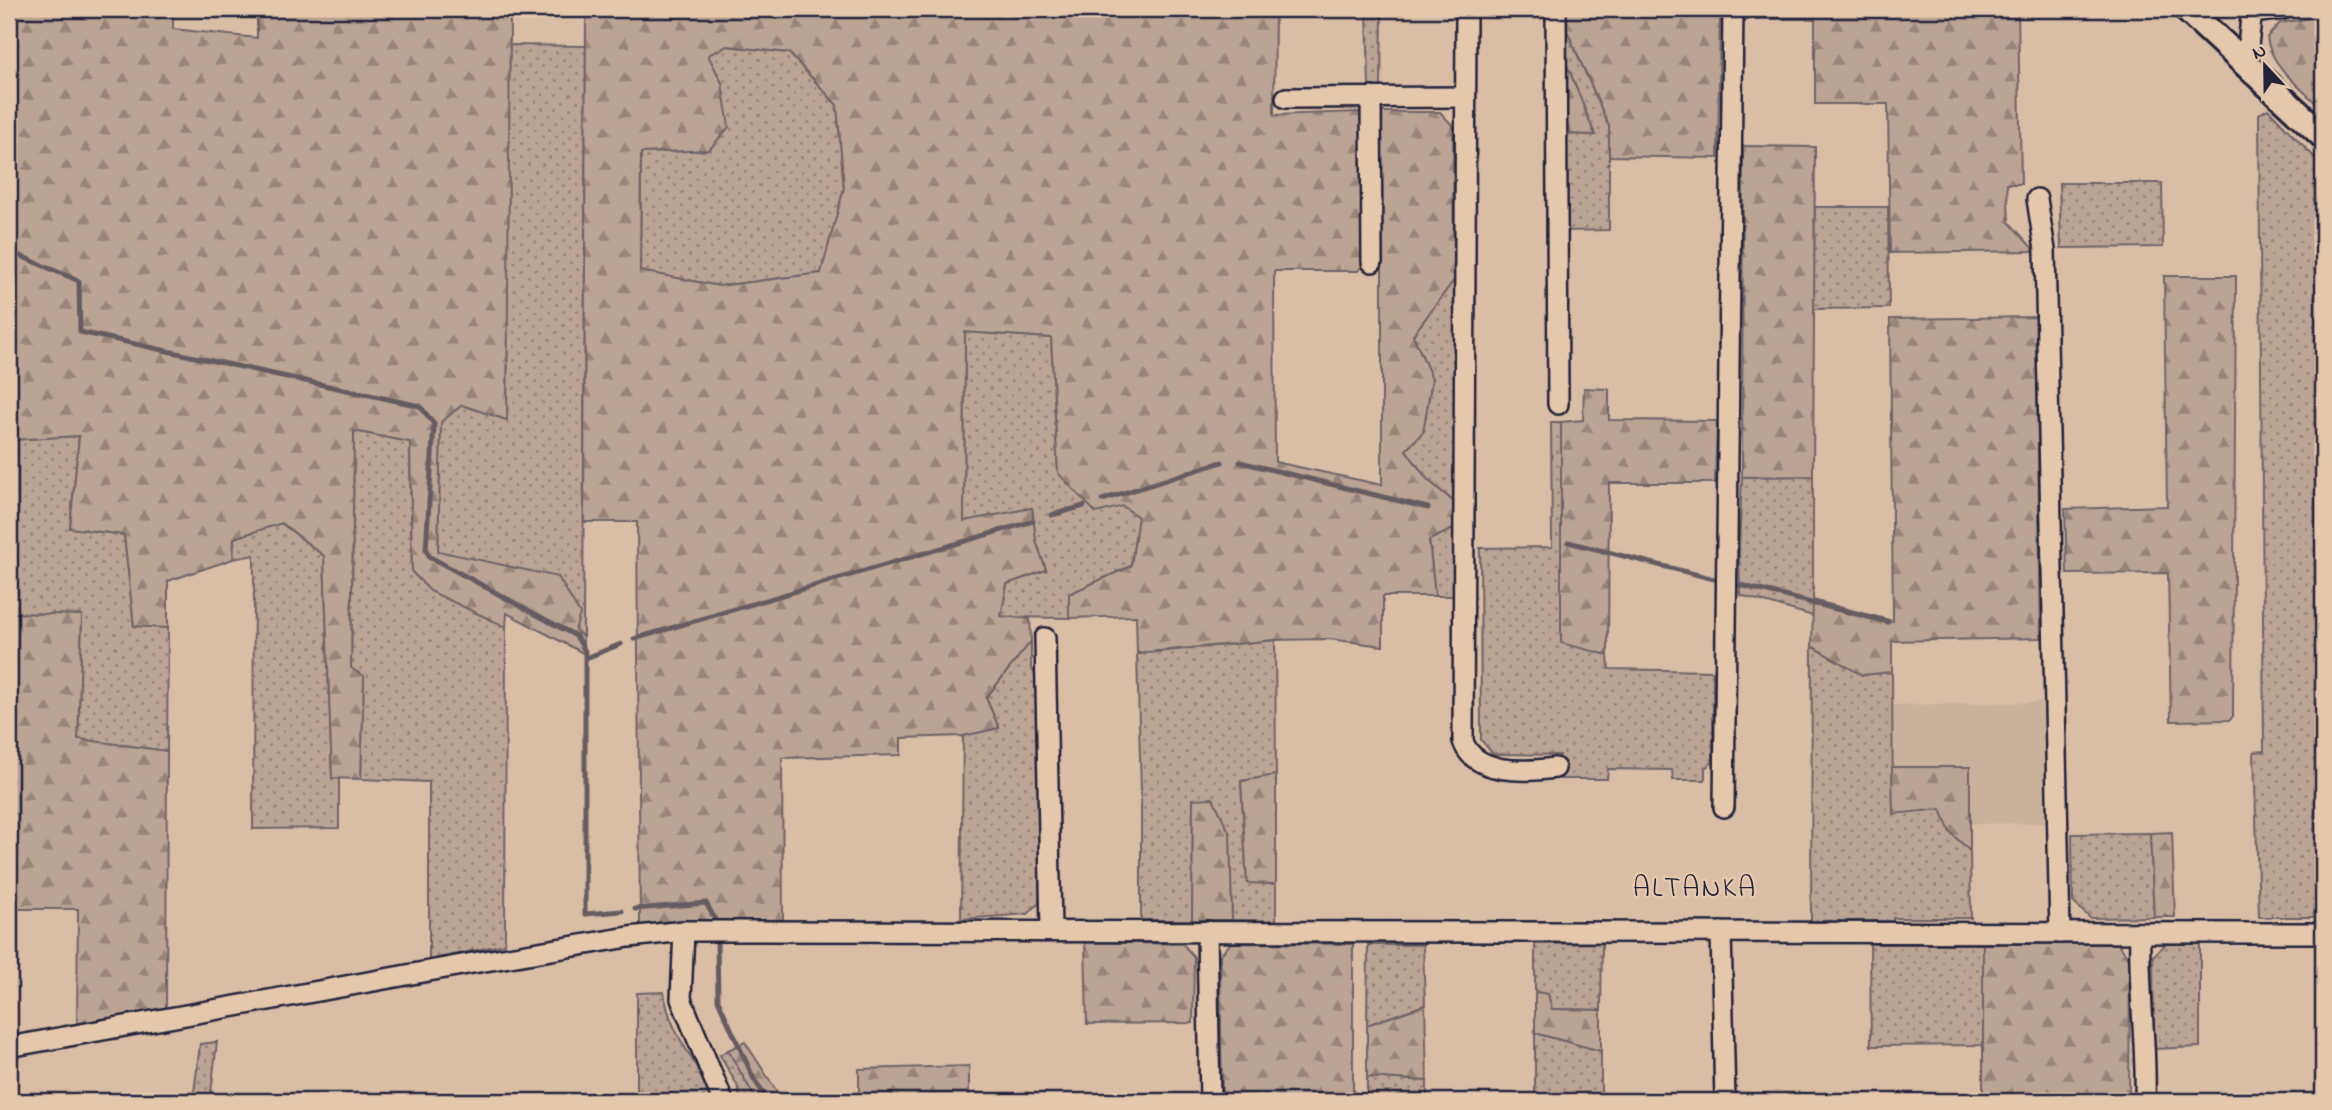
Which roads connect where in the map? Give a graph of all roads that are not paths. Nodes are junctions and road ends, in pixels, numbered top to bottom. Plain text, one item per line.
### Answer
1 (1466, 9) edge
2 (1556, 9) edge
3 (1733, 9) edge
4 (2186, 9) edge
5 (2283, 9) edge
6 (2252, 11) edge
7 (2246, 64) junction
8 (1371, 97) junction
9 (1465, 97) junction
10 (1286, 98) dead end
11 (2323, 136) edge
12 (2037, 200) dead end
13 (1372, 262) dead end
14 (1558, 404) dead end
15 (1045, 638) dead end
16 (1555, 768) dead end
17 (1724, 807) dead end
18 (1051, 930) junction
19 (684, 931) junction
20 (1207, 931) junction
21 (1721, 932) junction
22 (2060, 933) junction
23 (2140, 933) junction
24 (2323, 933) edge
25 (9, 1048) edge
26 (723, 1101) edge
27 (1210, 1101) edge
28 (1725, 1101) edge
29 (2145, 1101) edge

1 - 9 street
2 - 14 street
3 - 17 street
4 - 7 street
5 - 6 street
6 - 7 street
7 - 11 street
8 - 9 street
8 - 10 street
8 - 13 street
9 - 16 street
12 - 22 street
15 - 18 street
18 - 19 street
18 - 20 street
19 - 25 street
19 - 26 street
20 - 21 street
20 - 27 street
21 - 22 street
21 - 28 street
22 - 23 street
23 - 24 street
23 - 29 street

